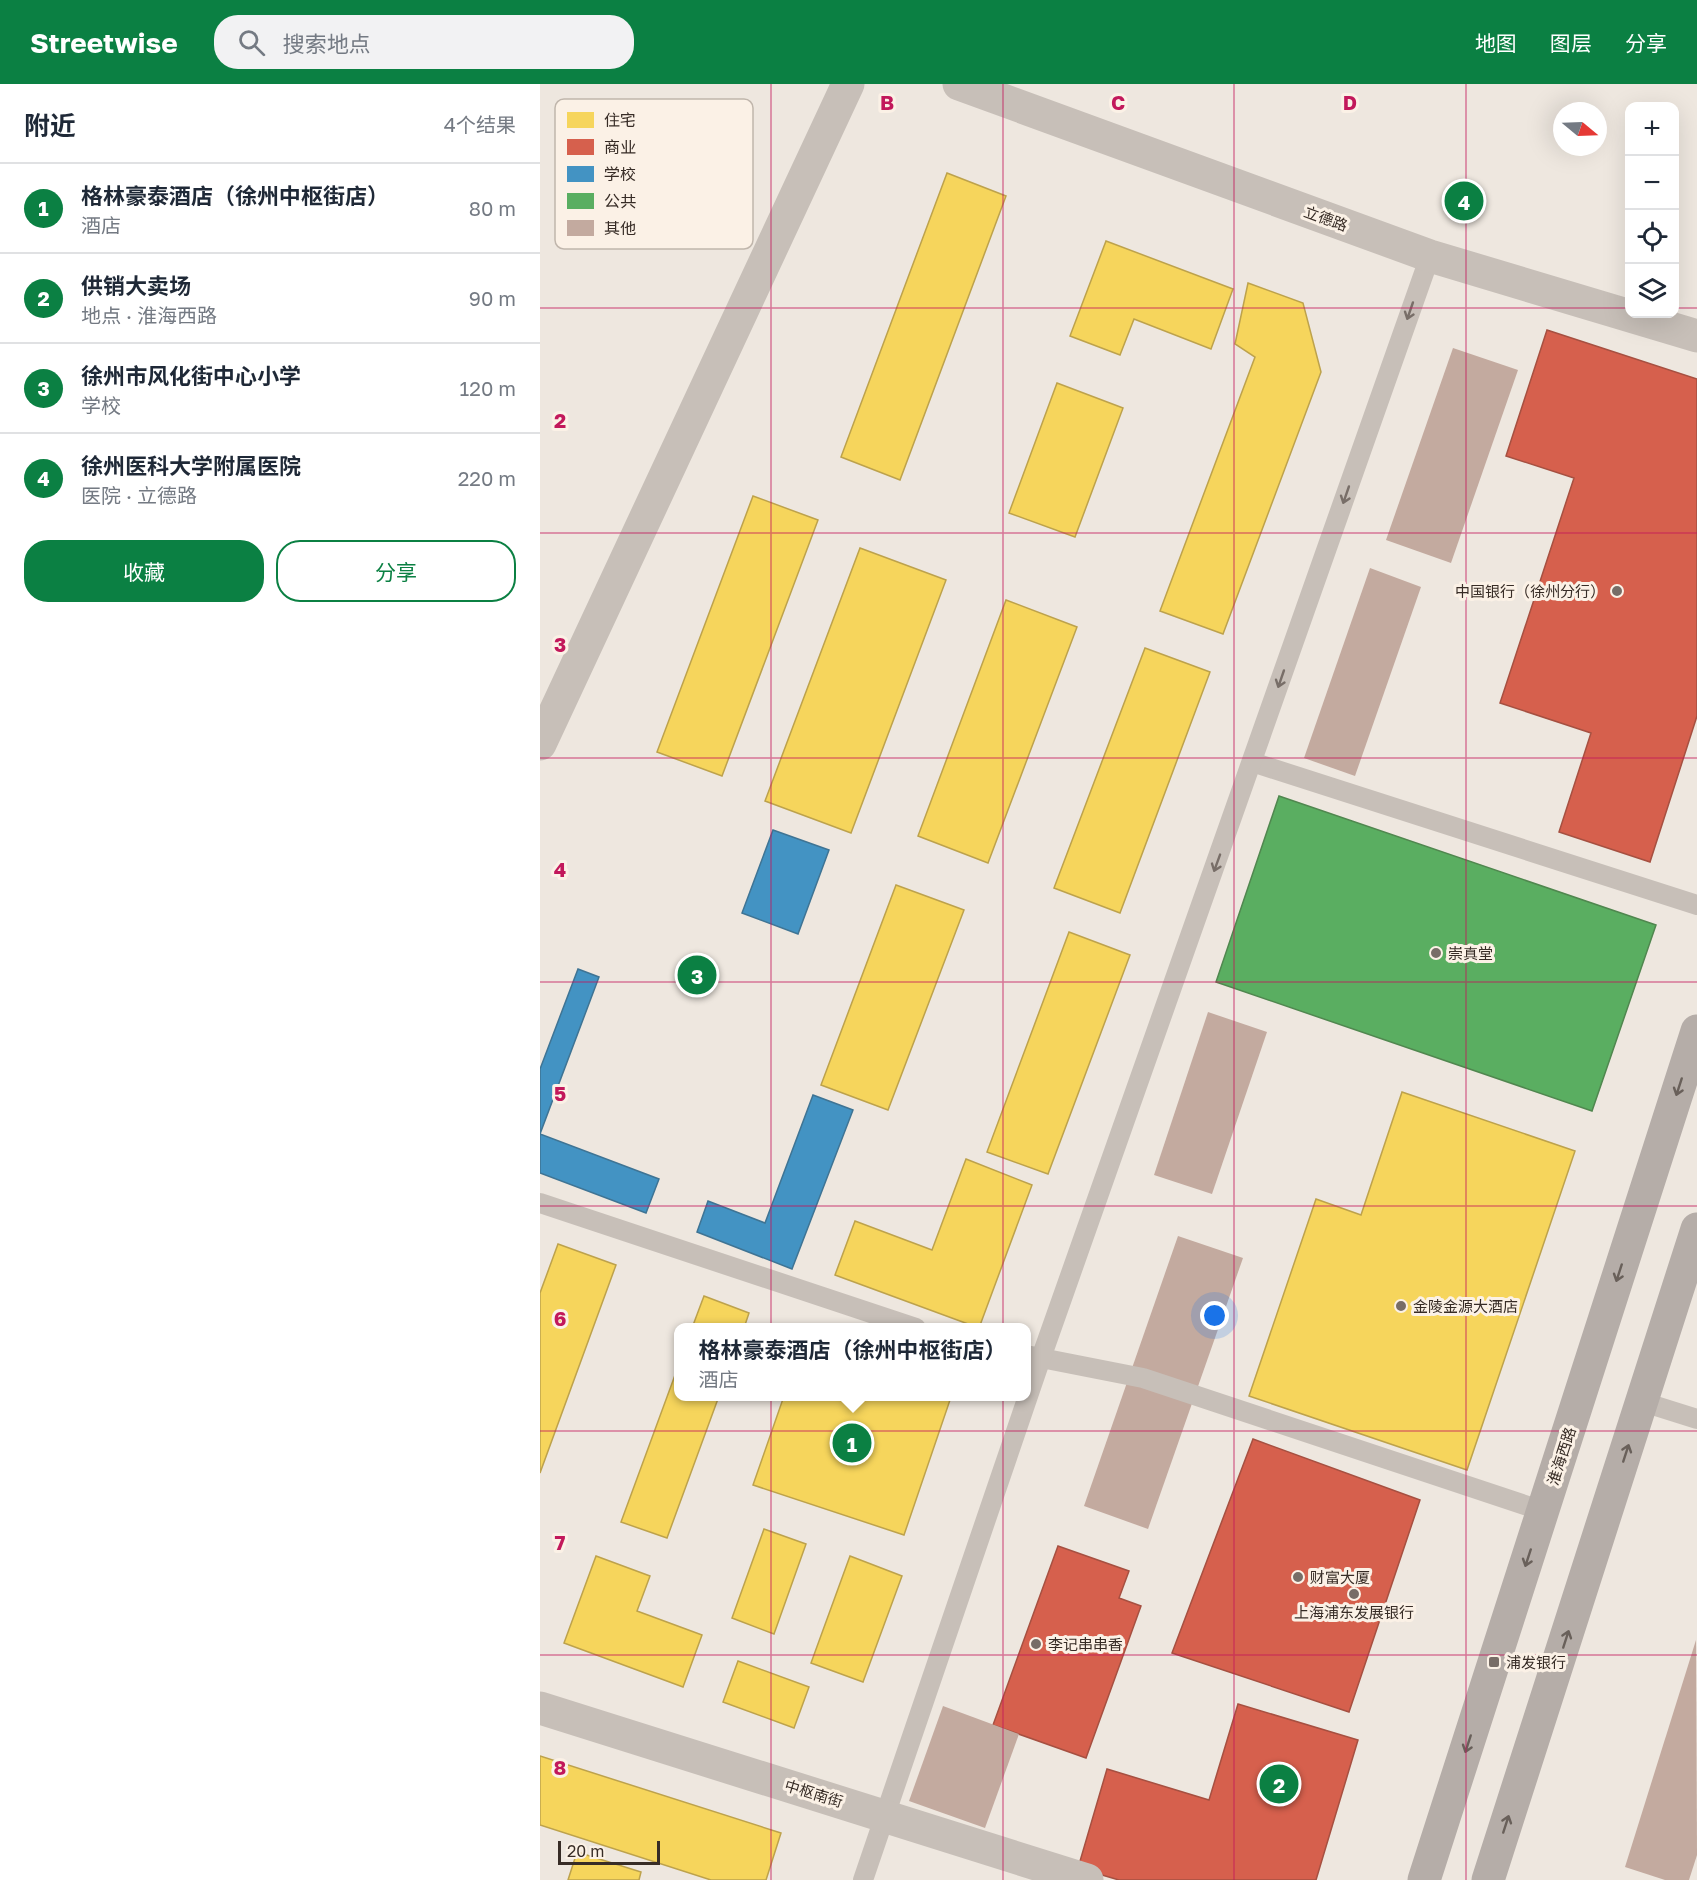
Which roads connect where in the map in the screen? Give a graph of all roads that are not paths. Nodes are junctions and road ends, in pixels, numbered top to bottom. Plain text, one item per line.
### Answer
1 (848, 84) edge
2 (959, 84) edge
3 (1430, 256) junction
4 (1697, 336) edge
5 (540, 744) edge
6 (1252, 762) junction
7 (1697, 905) edge
8 (1697, 1031) edge
9 (540, 1203) edge
10 (1697, 1229) edge
11 (901, 1323) edge
12 (1034, 1356) edge
13 (1019, 1401) edge
14 (1643, 1402) junction
15 (1697, 1419) edge
16 (1543, 1511) junction
17 (540, 1708) edge
18 (884, 1815) junction
19 (863, 1880) edge
20 (1087, 1880) edge
21 (1424, 1880) edge
22 (1488, 1880) edge

1 - 5 street
2 - 3 street, 立德路
3 - 4 street, 立德路
3 -> 6 lane
6 - 7 lane
6 -> 12 lane
8 -> 16 main road, 淮海西路
9 - 11 lane
10 - 14 main road
12 - 16 lane
13 - 18 lane
14 - 15 lane
22 -> 14 main road
16 -> 21 main road, 淮海西路
17 - 18 street, 中枢南街
18 - 19 lane
18 - 20 street, 中枢南街

